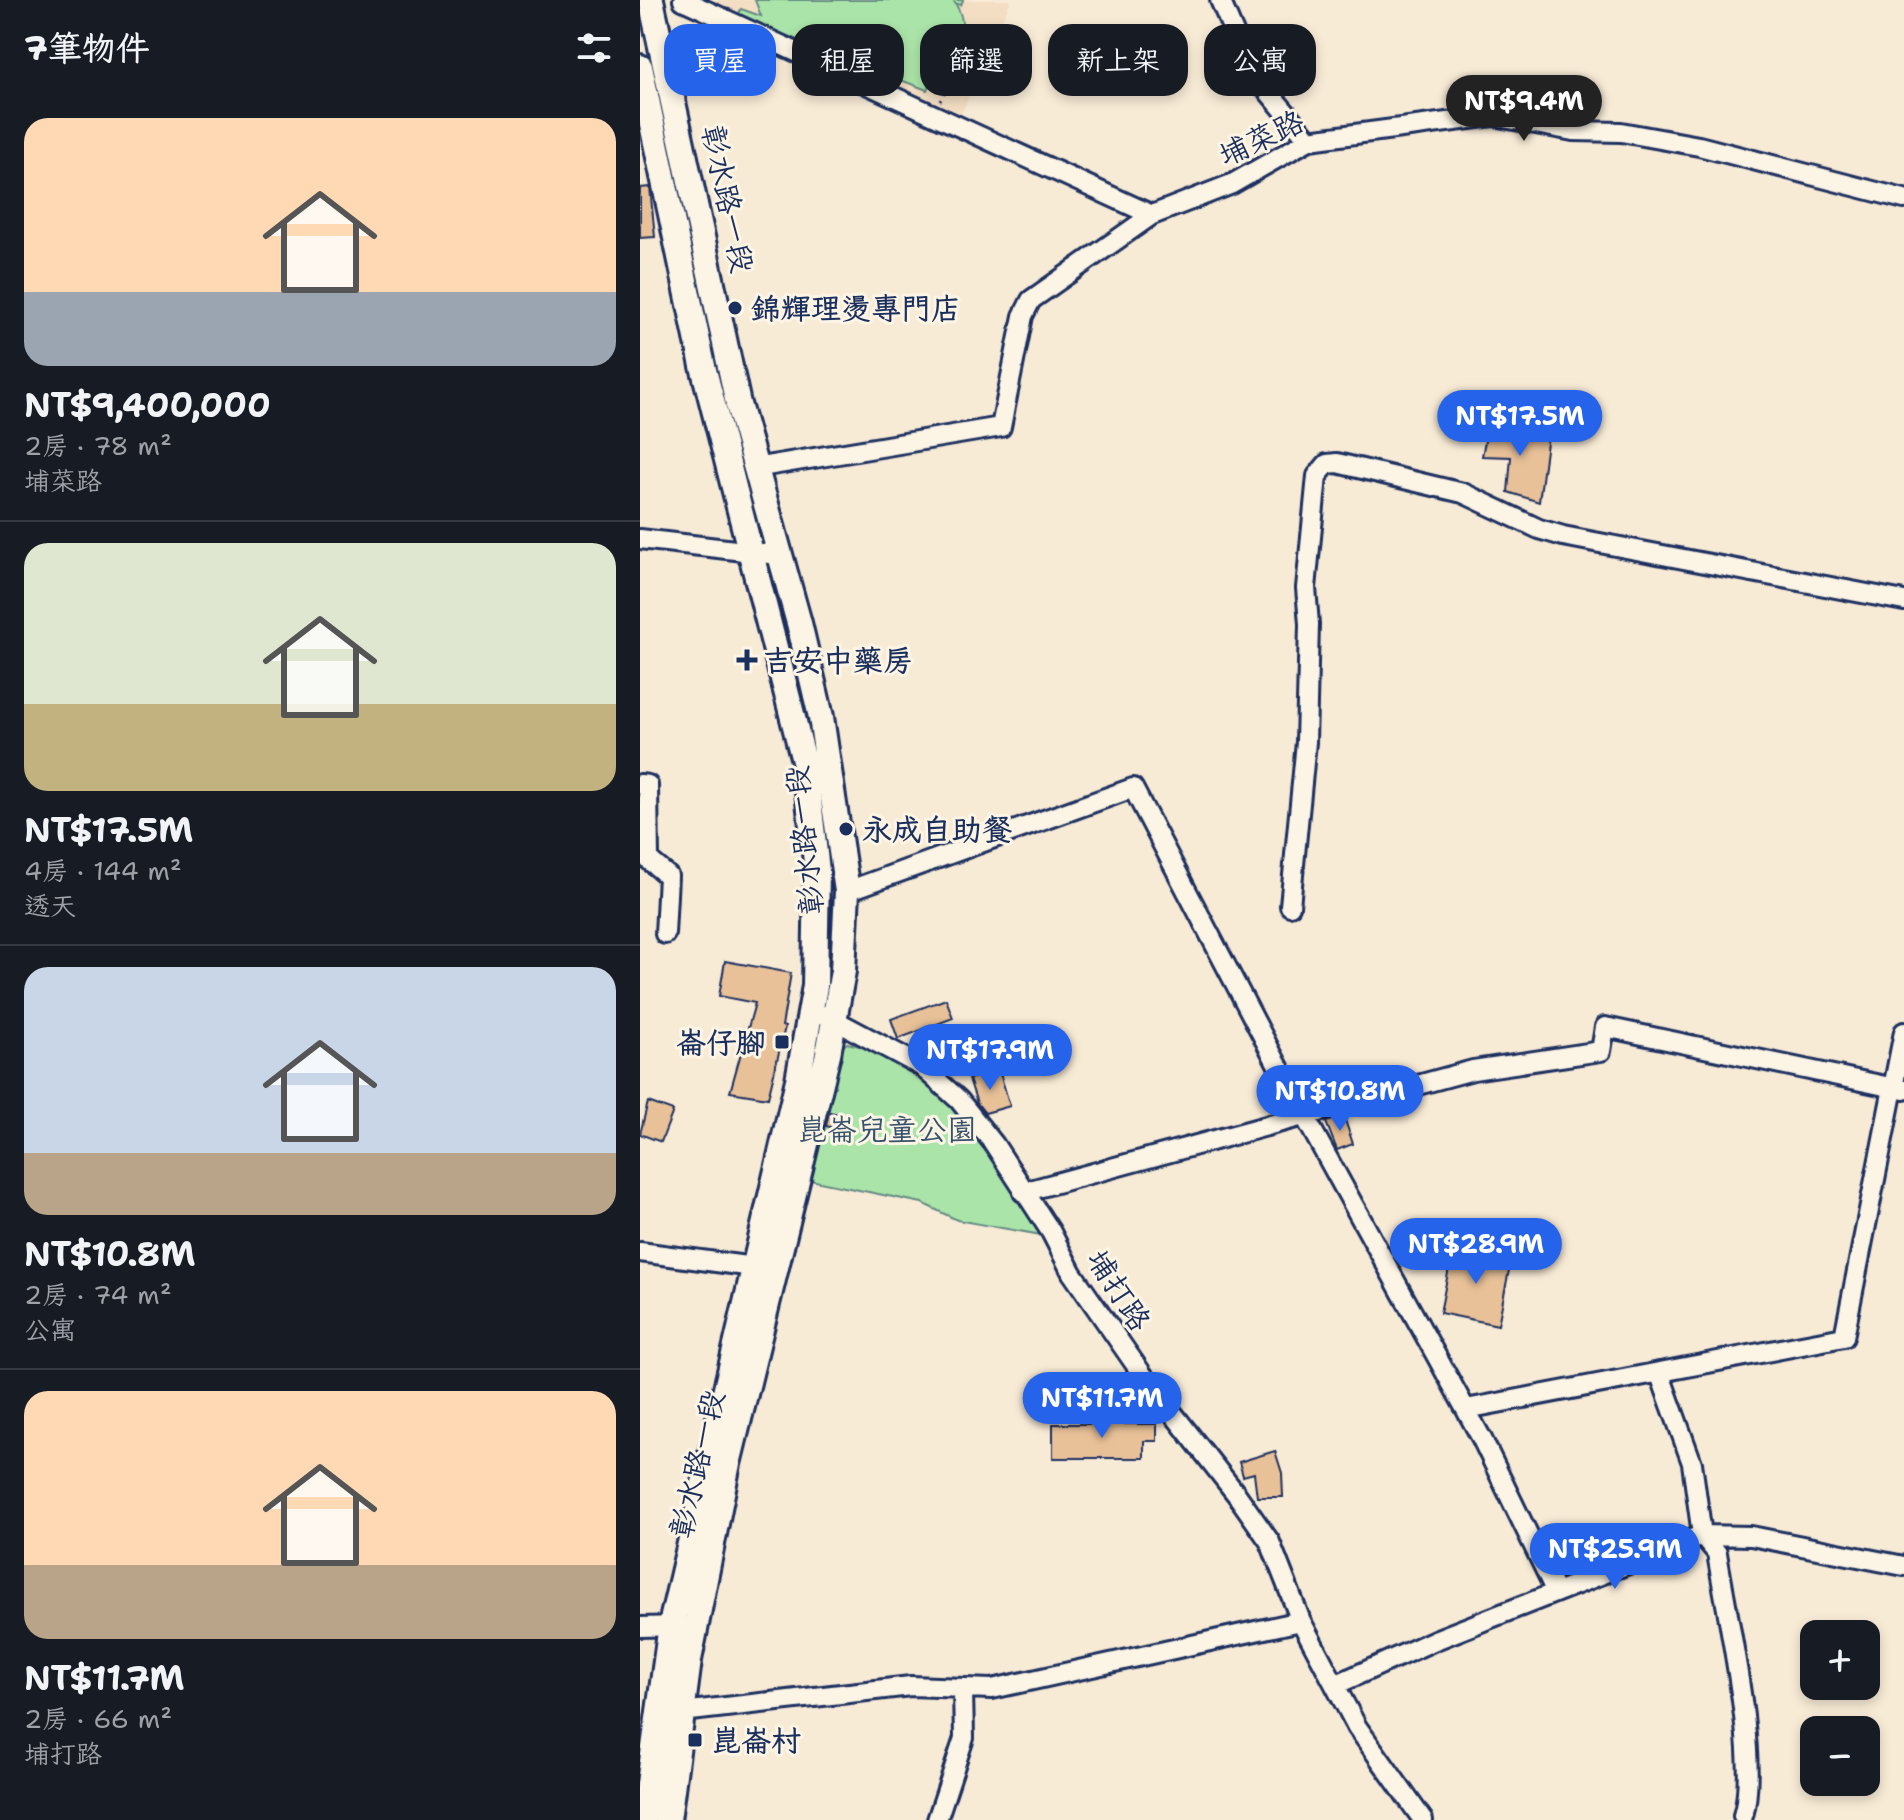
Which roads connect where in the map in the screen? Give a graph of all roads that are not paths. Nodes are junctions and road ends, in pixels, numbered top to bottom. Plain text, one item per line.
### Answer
1 (651, 0) edge
2 (683, 0) edge
3 (1222, 0) edge
4 (640, 67) edge
5 (1309, 140) junction
6 (1904, 199) edge
7 (1152, 215) junction
8 (754, 468) junction
9 (640, 539) edge
10 (749, 550) junction
11 (778, 555) junction
12 (1904, 601) edge
13 (640, 784) edge
14 (835, 797) junction
15 (809, 800) junction
16 (847, 891) junction
17 (1290, 906) dead end
18 (665, 934) dead end
19 (811, 1009) junction
20 (834, 1020) junction
21 (1904, 1032) edge
22 (1901, 1066) edge
23 (1899, 1089) edge
24 (1304, 1115) junction
25 (1023, 1192) junction
26 (640, 1252) edge
27 (754, 1267) junction
28 (1659, 1372) junction
29 (1466, 1409) junction
30 (1702, 1535) junction
31 (1904, 1566) edge
32 (1556, 1592) junction
33 (1301, 1621) junction
34 (640, 1627) edge
35 (683, 1627) junction
36 (1335, 1685) junction
37 (963, 1690) junction
38 (658, 1707) junction
39 (682, 1712) junction
40 (1743, 1816) dead end
41 (644, 1820) edge
42 (668, 1820) edge
43 (937, 1820) edge
44 (1423, 1820) edge

1 - 8 main road, 彰水路一段
2 - 7 street
3 - 5 street
4 - 10 main road, 彰水路一段
5 - 6 street, 埔菜路
5 - 7 street, 埔菜路
7 - 8 street, 埔菜路
8 - 11 main road, 彰水路一段
9 - 10 street
10 - 11 street
10 - 15 main road, 彰水路一段
11 - 14 main road, 彰水路一段
12 - 17 street
13 - 18 street
14 - 15 main road
14 - 16 main road, 彰水路一段
15 - 19 main road, 彰水路一段
16 - 20 main road, 彰水路一段
16 - 24 street
19 - 20 street, 埔打路
19 - 27 main road, 彰水路一段
20 - 25 street, 埔打路
20 - 35 main road, 彰水路一段
21 - 22 street
22 - 23 street
23 - 24 street
23 - 28 street
24 - 25 street
24 - 29 street
25 - 33 street, 埔打路
26 - 27 street
27 - 35 main road, 彰水路一段
28 - 29 street
28 - 30 street
29 - 32 street
30 - 31 street
30 - 32 street
30 - 40 street
32 - 36 street
33 - 36 street, 埔打路
33 - 37 street
34 - 35 street
35 - 38 main road, 彰水路一段
35 - 39 main road, 彰水路一段
36 - 44 street, 埔打路
37 - 39 street
37 - 43 street
38 - 39 street
38 - 41 main road, 彰水路一段
39 - 42 main road, 彰水路一段

